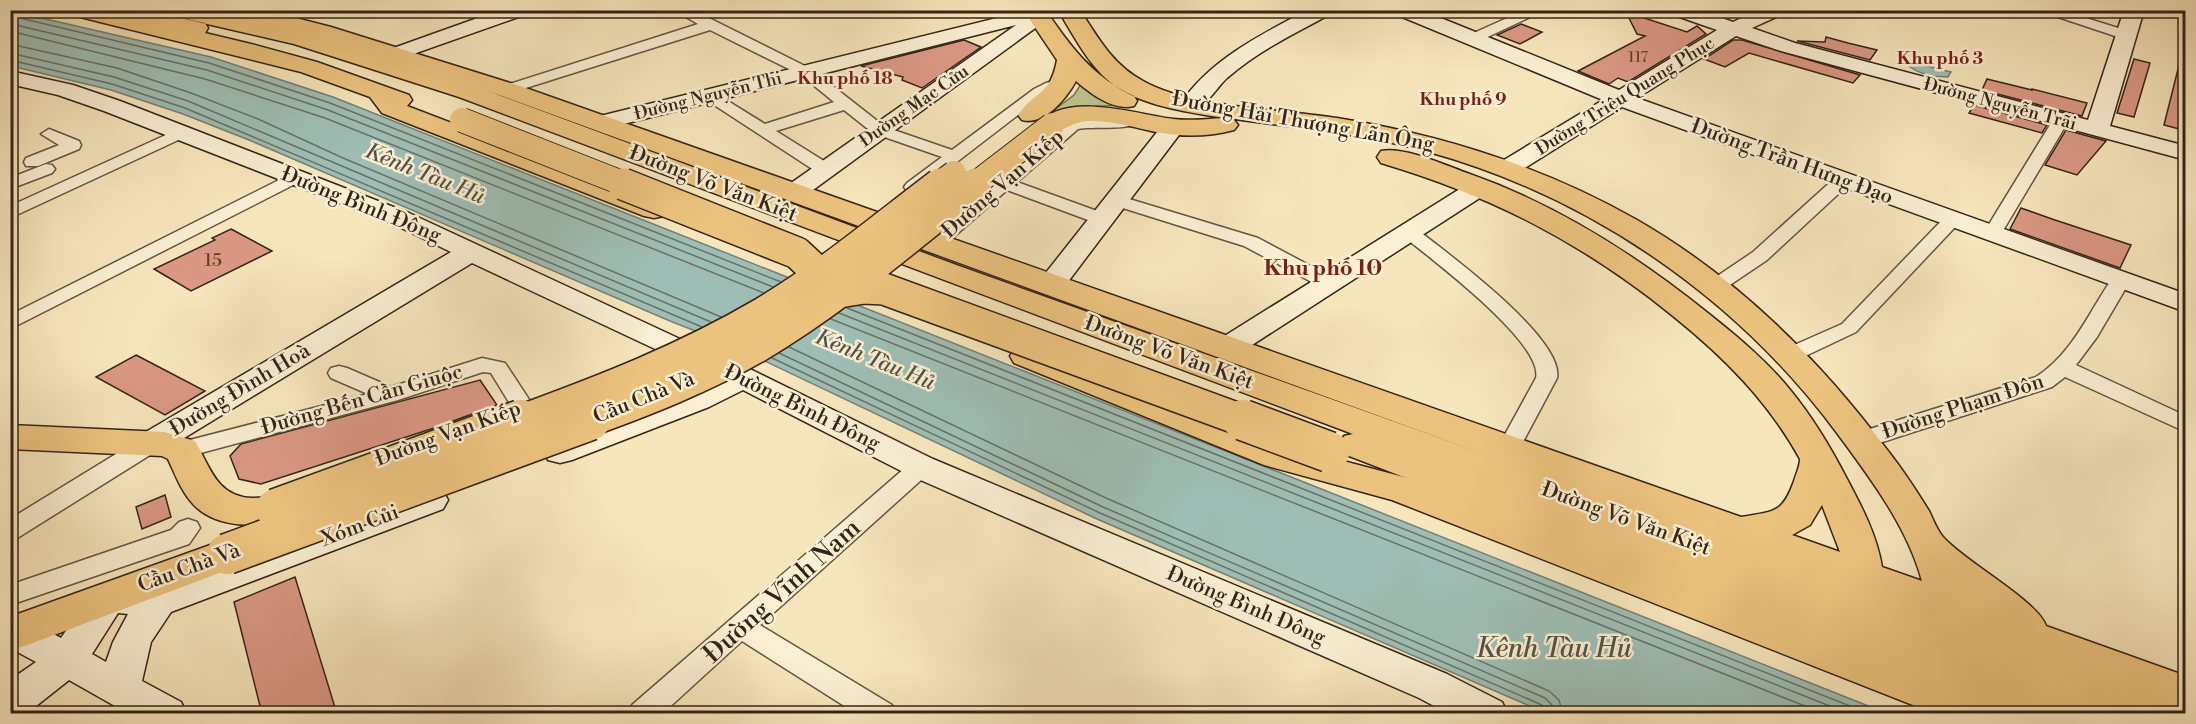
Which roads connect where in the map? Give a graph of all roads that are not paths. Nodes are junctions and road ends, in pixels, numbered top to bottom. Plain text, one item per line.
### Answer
1 (80, 10) edge
2 (113, 10) edge
3 (176, 10) edge
4 (520, 10) edge
5 (681, 10) edge
6 (1324, 10) edge
7 (1401, 10) edge
8 (1538, 10) edge
9 (1678, 10) edge
10 (1776, 10) edge
11 (2044, 10) edge
12 (2134, 10) edge
13 (258, 12) edge
14 (1035, 21) edge
15 (1078, 21) edge
16 (710, 25) junction
17 (1732, 29) junction
18 (2127, 34) junction
19 (1472, 39) junction
20 (285, 50) junction
21 (395, 54) junction
22 (309, 67) junction
23 (806, 72) junction
24 (1066, 72) junction
25 (10, 77) edge
26 (505, 90) junction
27 (379, 93) junction
28 (710, 96) junction
29 (1619, 99) junction
30 (1192, 103) junction
31 (845, 104) junction
32 (1041, 120) junction
33 (2061, 120) junction
34 (1145, 122) junction
35 (600, 123) junction
36 (1225, 125) junction
37 (1173, 127) junction
38 (2097, 129) junction
39 (763, 130) junction
40 (879, 130) junction
41 (181, 133) junction
42 (49, 134) dead end
43 (2186, 153) edge
44 (954, 156) junction
45 (1508, 168) junction
46 (826, 170) junction
47 (295, 177) junction
48 (1843, 180) junction
49 (1003, 183) junction
50 (10, 184) edge
51 (1480, 186) junction
52 (793, 193) junction
53 (1109, 209) junction
54 (10, 213) edge
55 (868, 220) junction
56 (1952, 220) junction
57 (1409, 232) junction
58 (1992, 234) junction
59 (934, 244) junction
60 (471, 252) junction
61 (2120, 281) junction
62 (1328, 283) junction
63 (1051, 285) junction
64 (825, 287) junction
65 (1714, 287) junction
66 (1669, 296) junction
67 (2186, 304) edge
68 (10, 323) edge
69 (670, 346) junction
70 (1225, 349) junction
71 (1790, 356) junction
72 (2064, 368) junction
73 (339, 373) dead end
74 (743, 378) junction
75 (390, 395) junction
76 (523, 406) junction
77 (2186, 425) edge
78 (10, 437) edge
79 (1862, 440) junction
80 (166, 447) junction
81 (1508, 449) junction
82 (1819, 460) junction
83 (921, 467) junction
84 (1402, 489) junction
85 (220, 506) junction
86 (1847, 516) junction
87 (188, 528) dead end
88 (10, 531) edge
89 (1740, 531) junction
90 (1925, 543) junction
91 (1816, 559) junction
92 (1773, 573) junction
93 (108, 598) junction
94 (158, 602) junction
95 (12, 619) edge
96 (1860, 620) junction
97 (741, 627) junction
98 (2065, 651) junction
99 (1946, 652) junction
100 (67, 660) junction
101 (121, 689) junction
102 (2175, 701) edge
103 (10, 703) edge
104 (167, 714) edge
105 (642, 714) edge
106 (882, 714) edge
107 (1488, 714) edge
108 (1984, 714) edge
109 (2068, 714) edge

1 - 22 main road, Đường Võ Văn Kiệt
2 - 20 main road, Đường Võ Văn Kiệt
3 - 92 main road, Đường Võ Văn Kiệt
4 - 21 street
5 - 16 street
6 - 30 street
7 - 19 street, Đường Trần Hưng Đạo
8 - 19 street
9 - 17 street, Đường Nguyễn Trãi
10 - 17 street, Đường Triệu Quang Phục
11 - 18 street
12 - 18 street
13 - 21 main road, Đường Võ Văn Kiệt
14 - 15 main road
14 - 23 street, Đường Nguyễn Thi
14 - 24 main road, Đường Hải Thượng Lãn Ông
14 - 40 street, Đường Mạc Cửu
15 - 30 main road, Đường Hải Thượng Lãn Ông
16 - 23 street
16 - 26 street
17 - 29 street, Đường Triệu Quang Phục
17 - 33 street, Đường Nguyễn Trãi
18 - 38 street
19 - 29 street, Đường Trần Hưng Đạo
20 - 22 main road
20 - 96 main road, Đường Võ Văn Kiệt
21 - 26 main road, Đường Võ Văn Kiệt
22 - 27 main road, Đường Võ Văn Kiệt
23 - 28 street, Đường Nguyễn Thi
23 - 31 street
24 - 32 main road, Cầu Chà Và
24 - 36 main road, Đường Hải Thượng Lãn Ông
24 - 44 street
25 - 41 street, Đường Bình Đông
26 - 35 main road, Đường Võ Văn Kiệt
27 - 64 main road, bridge
27 - 84 main road, Đường Võ Văn Kiệt
28 - 35 street, Đường Nguyễn Thi
28 - 39 street
29 - 45 street, Đường Triệu Quang Phục
29 - 48 street, Đường Trần Hưng Đạo
30 - 45 main road, Đường Hải Thượng Lãn Ông
31 - 39 street
31 - 40 street
32 - 34 main road, Cầu Chà Và
32 - 64 main road, Cầu Chà Và, bridge
33 - 38 street, Đường Nguyễn Trãi
33 - 58 street
34 - 37 main road, Cầu Chà Và
34 - 49 street, Đường Vạn Kiếp
35 - 52 main road, Đường Võ Văn Kiệt
36 - 37 main road, Cầu Chà Và
36 - 51 main road, Đường Hải Thượng Lãn Ông
37 - 53 street
38 - 43 street, Đường Nguyễn Trãi
39 - 46 street
40 - 44 street
40 - 46 street, Đường Mạc Cửu
41 - 47 street, Đường Bình Đông
41 - 54 street
42 - 50 street
44 - 55 street
45 - 51 main road
45 - 65 main road, Đường Hải Thượng Lãn Ông
46 - 52 street, Đường Mạc Cửu
47 - 60 street, Đường Bình Đông
47 - 68 street
48 - 56 street, Đường Trần Hưng Đạo
48 - 65 street
49 - 53 street
49 - 59 street, Đường Vạn Kiếp
51 - 57 street
51 - 66 main road, Đường Hải Thượng Lãn Ông
52 - 55 main road, Đường Võ Văn Kiệt
53 - 62 street
53 - 63 street
55 - 59 main road, Đường Võ Văn Kiệt
56 - 58 street, Đường Trần Hưng Đạo
56 - 71 street
57 - 62 street
57 - 81 street
58 - 61 street, Đường Trần Hưng Đạo
59 - 63 main road, Đường Võ Văn Kiệt
60 - 69 street, Đường Bình Đông
60 - 80 street, Đường Đình Hoà
61 - 67 street, Đường Trần Hưng Đạo
61 - 72 street, Đường Phạm Đôn
62 - 70 street
63 - 70 main road, Đường Võ Văn Kiệt
64 - 84 main road, bridge
64 - 85 main road, Cầu Chà Và, bridge
64 - 93 main road, Cầu Chà Và, bridge
65 - 66 main road
65 - 71 main road, Đường Hải Thượng Lãn Ông
66 - 82 main road, Đường Hải Thượng Lãn Ông
69 - 74 street, Đường Bình Đông
69 - 76 street, Đường Vạn Kiếp
70 - 81 main road, Đường Võ Văn Kiệt
71 - 79 main road, Đường Hải Thượng Lãn Ông
72 - 77 street
72 - 79 street, Đường Phạm Đôn
73 - 75 street
74 - 83 street, Đường Bình Đông
74 - 94 street, Xóm Củi
75 - 76 street, Đường Bến Cần Giuộc
75 - 80 street, Đường Bến Cần Giuộc
76 - 85 street, Đường Vạn Kiếp
78 - 80 main road
79 - 90 main road, Đường Hải Thượng Lãn Ông
80 - 85 main road
80 - 88 street, Đường Đình Hoà
81 - 89 main road, Đường Võ Văn Kiệt
82 - 86 main road, Đường Hải Thượng Lãn Ông
82 - 89 main road
83 - 97 street, Đường Vĩnh Nam
83 - 107 street, Đường Bình Đông
84 - 96 main road, Đường Võ Văn Kiệt
86 - 91 main road
86 - 96 main road, Đường Hải Thượng Lãn Ông
87 - 95 street
89 - 91 main road, Đường Võ Văn Kiệt
90 - 98 main road
90 - 99 main road, Đường Hải Thượng Lãn Ông
91 - 92 main road
91 - 96 main road, Đường Võ Văn Kiệt
92 - 96 main road, Đường Võ Văn Kiệt
93 - 94 street, Xóm Củi
93 - 95 main road, Cầu Chà Và
93 - 100 street
94 - 101 street
95 - 100 street
96 - 99 main road, Đường Võ Văn Kiệt
96 - 99 main road, Đường Võ Văn Kiệt
97 - 105 street, Đường Vĩnh Nam
97 - 106 street
98 - 99 main road, Đường Võ Văn Kiệt
98 - 102 main road, Đường Võ Văn Kiệt
99 - 102 main road, Đường Võ Văn Kiệt
99 - 108 main road, Đường Võ Văn Kiệt
99 - 109 main road, Đường Võ Văn Kiệt
100 - 101 street
100 - 103 street
101 - 104 street

